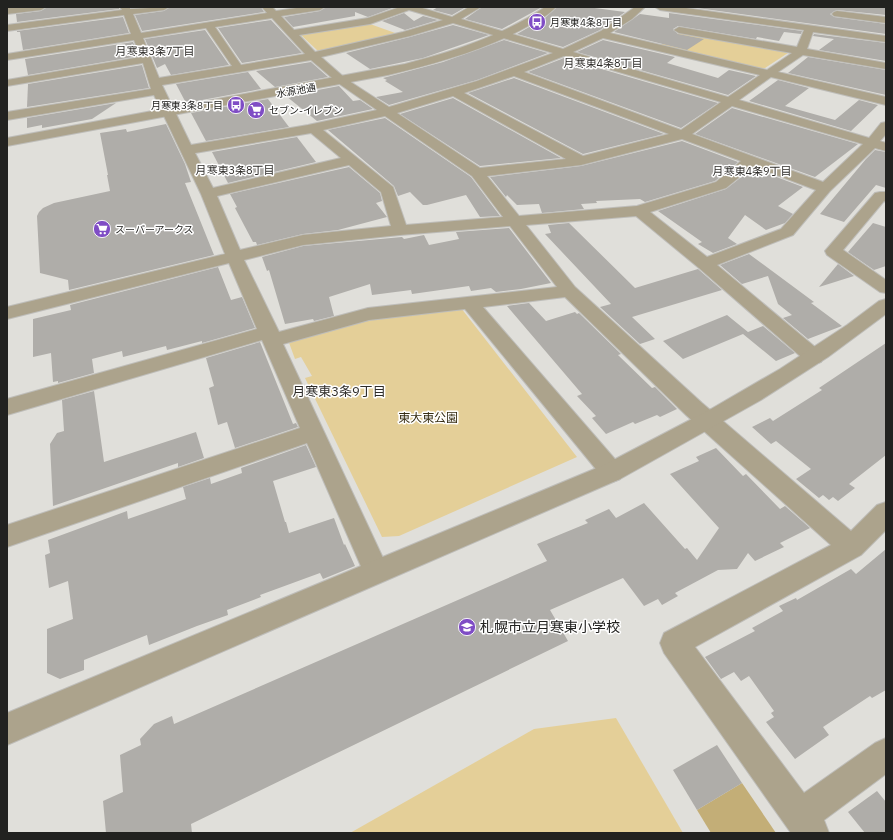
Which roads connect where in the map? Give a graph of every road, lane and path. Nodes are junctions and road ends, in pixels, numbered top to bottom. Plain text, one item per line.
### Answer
1 (41, 7) edge
2 (164, 7) edge
3 (320, 7) edge
4 (409, 7) edge
5 (476, 7) edge
6 (551, 7) edge
7 (640, 7) edge
8 (660, 7) edge
9 (126, 9) edge
10 (696, 9) edge
11 (270, 10) edge
12 (837, 10) edge
13 (7, 11) edge
14 (453, 20) junction
15 (886, 20) edge
16 (370, 21) junction
17 (208, 24) junction
18 (7, 28) edge
19 (810, 28) junction
20 (832, 31) junction
21 (290, 33) junction
22 (406, 34) junction
23 (600, 34) junction
24 (672, 34) junction
25 (137, 35) junction
26 (503, 35) junction
27 (886, 39) edge
28 (651, 46) junction
29 (801, 51) junction
30 (564, 53) junction
31 (7, 56) edge
32 (313, 56) junction
33 (147, 59) junction
34 (886, 66) edge
35 (239, 69) junction
36 (514, 72) junction
37 (768, 73) junction
38 (342, 81) junction
39 (7, 83) edge
40 (157, 86) junction
41 (454, 92) junction
42 (730, 101) junction
43 (886, 101) edge
44 (386, 112) junction
45 (169, 113) junction
46 (7, 116) edge
47 (886, 126) edge
48 (313, 128) junction
49 (682, 136) junction
50 (7, 142) edge
51 (879, 145) edge
52 (187, 150) junction
53 (352, 160) junction
54 (751, 160) junction
55 (581, 161) junction
56 (477, 173) junction
57 (825, 188) junction
58 (208, 194) junction
59 (886, 197) edge
60 (639, 210) junction
61 (513, 221) junction
62 (400, 230) junction
63 (234, 256) junction
64 (705, 264) junction
65 (886, 288) edge
66 (569, 291) junction
67 (469, 302) junction
68 (886, 305) edge
69 (7, 313) edge
70 (271, 336) junction
71 (814, 358) junction
72 (7, 406) edge
73 (709, 421) junction
74 (313, 432) junction
75 (612, 472) junction
76 (886, 513) edge
77 (7, 536) edge
78 (852, 547) junction
79 (376, 571) junction
80 (7, 729) edge
81 (886, 754) edge
82 (806, 825) edge

1 - 13 street
2 - 9 street
3 - 11 street
4 - 14 street
4 - 16 street
5 - 14 street
6 - 26 street, 水源池通
7 - 23 street
8 - 10 street
9 - 18 street
9 - 25 street
10 - 19 street
10 - 24 street
11 - 17 street
11 - 21 street
12 - 15 street
12 - 20 street
14 - 22 street
14 - 26 street
16 - 21 street
16 - 22 street
17 - 25 street
17 - 35 street
19 - 20 street
19 - 29 street
20 - 27 street
21 - 32 street
22 - 32 street
23 - 28 street
23 - 30 street
24 - 28 street
24 - 29 street
25 - 31 street
25 - 33 street
26 - 30 street
26 - 38 street, 水源池通
28 - 37 street
29 - 34 street
29 - 37 street
30 - 36 street
30 - 42 street
32 - 35 street
32 - 38 street
33 - 39 street
33 - 40 street
35 - 40 street
36 - 41 street
36 - 49 street
37 - 42 street
37 - 43 street
38 - 44 street
38 - 45 street, 水源池通
40 - 45 street
40 - 46 street
41 - 44 street
41 - 55 street
42 - 49 street
42 - 51 street
44 - 48 street
44 - 56 street
45 - 50 street, 水源池通
45 - 52 street
47 - 51 street
48 - 52 street
48 - 53 street
49 - 54 street
49 - 55 street
51 - 57 street
52 - 58 street
53 - 58 street
53 - 62 street
54 - 57 street
54 - 60 street
55 - 56 street
56 - 61 street
57 - 64 street
58 - 63 street
59 - 65 street
60 - 61 street
60 - 64 street
61 - 62 street
61 - 66 street
62 - 63 street
63 - 69 street
63 - 70 street
64 - 71 street
66 - 67 street
66 - 73 street
67 - 70 street
67 - 75 street
68 - 71 street
70 - 72 street
70 - 74 street
71 - 73 street
73 - 75 street
73 - 78 street
74 - 77 street
74 - 79 street
75 - 79 street
76 - 78 street
78 - 82 street
79 - 80 street
81 - 82 street

